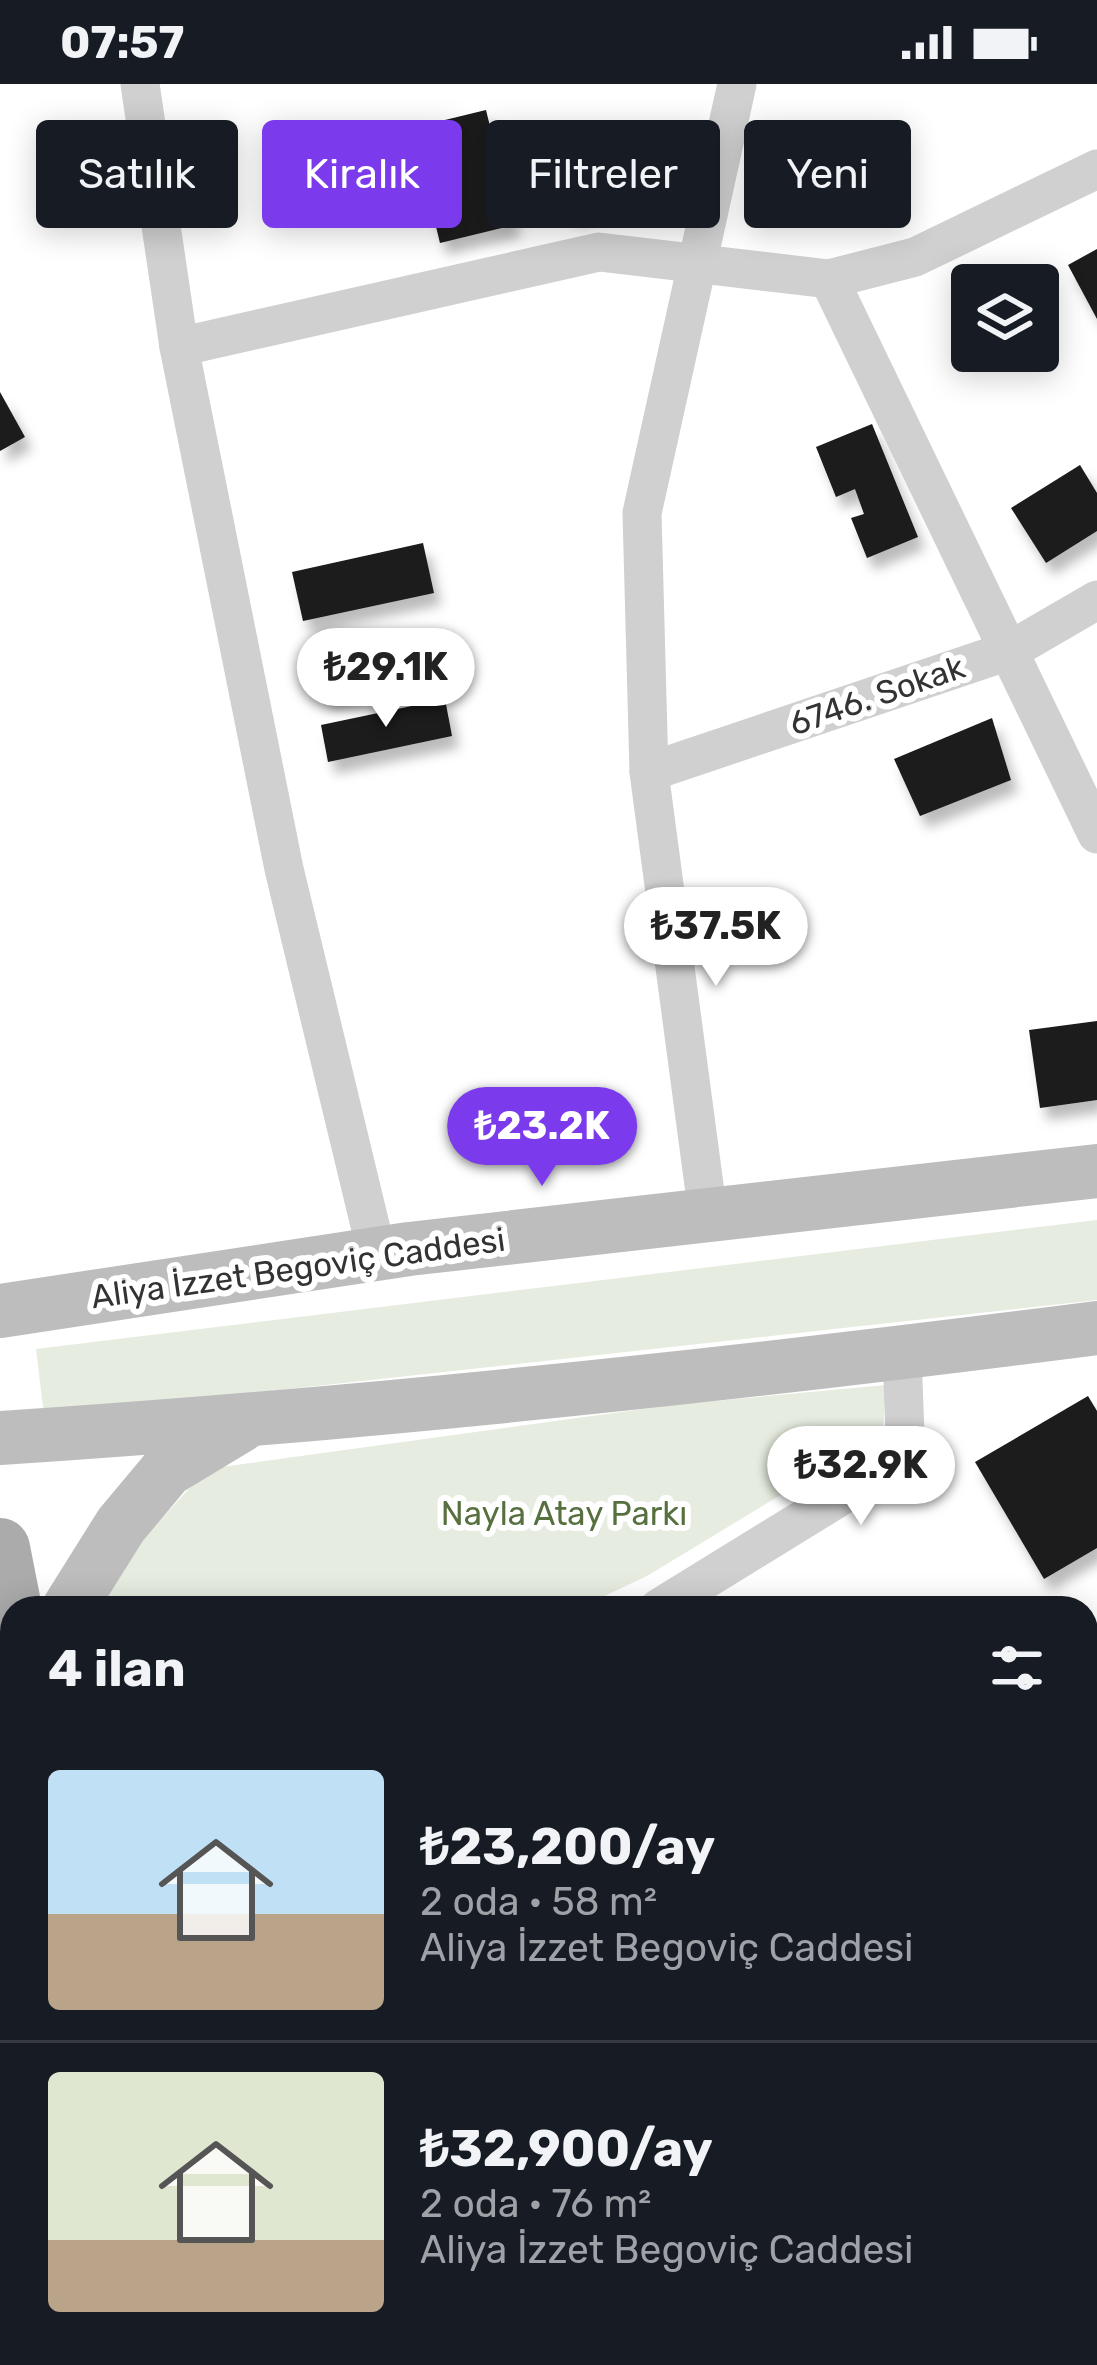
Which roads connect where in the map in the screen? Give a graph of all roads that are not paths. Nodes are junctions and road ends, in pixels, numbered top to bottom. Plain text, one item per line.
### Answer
1 (140, 84) edge
2 (737, 84) edge
3 (1097, 170) edge
4 (694, 265) junction
5 (829, 279) junction
6 (178, 347) junction
7 (1097, 600) edge
8 (1011, 650) junction
9 (649, 772) junction
10 (1097, 834) edge
11 (1097, 1171) edge
12 (708, 1215) junction
13 (376, 1254) junction
14 (0, 1312) edge
15 (1097, 1328) edge
16 (902, 1353) junction
17 (247, 1422) junction
18 (0, 1438) edge
19 (0, 1548) edge
20 (9, 1596) edge
21 (77, 1596) edge
22 (678, 1596) edge

1 - 6 street
2 - 4 street
3 - 5 street
4 - 5 street
4 - 6 street
4 - 9 street
5 - 8 street
6 - 13 street
7 - 8 street, 6746. Sokak
8 - 9 street, 6746. Sokak
8 - 10 street
9 - 12 street
11 - 12 main road, Aliya İzzet Begoviç Caddesi
12 - 13 main road, Aliya İzzet Begoviç Caddesi
13 - 14 main road, Aliya İzzet Begoviç Caddesi
15 - 16 main road
16 - 17 main road
16 - 22 street
17 - 18 main road
17 - 21 main road
19 - 20 main road

